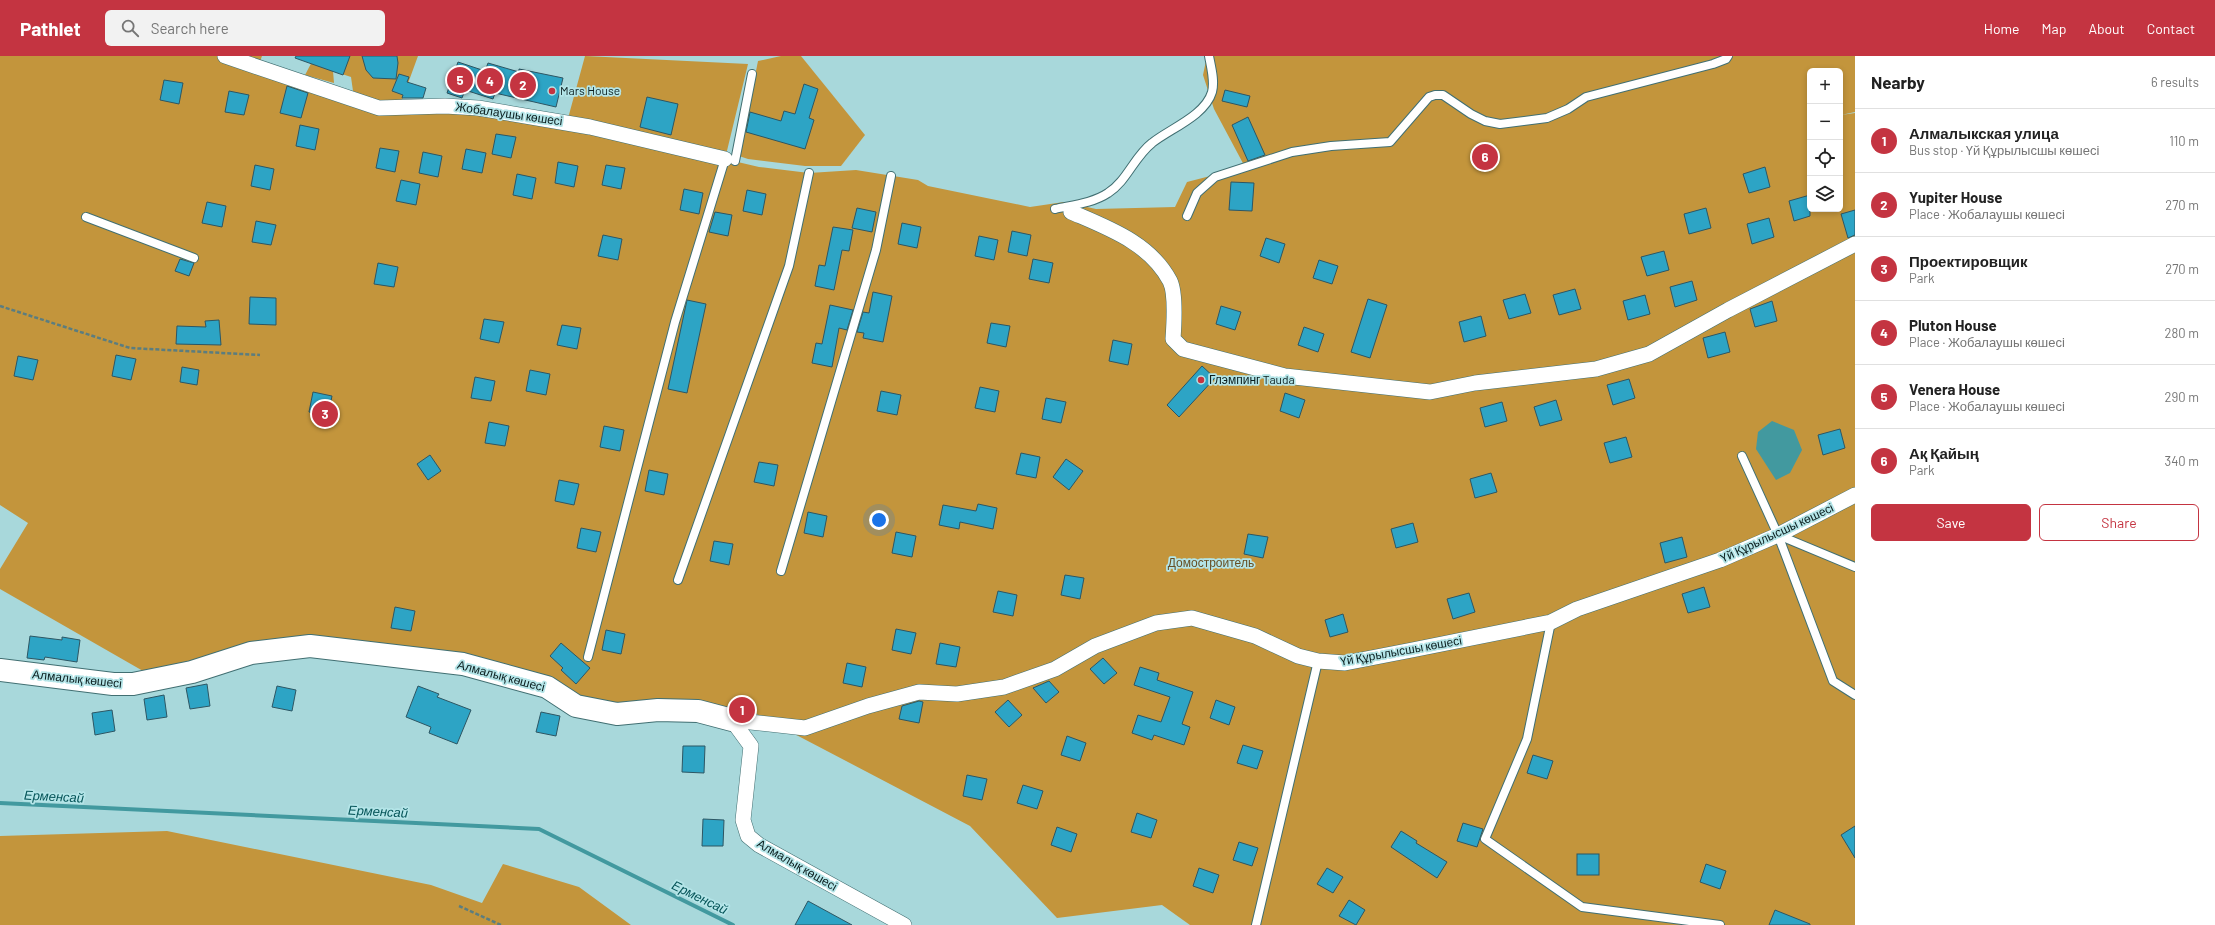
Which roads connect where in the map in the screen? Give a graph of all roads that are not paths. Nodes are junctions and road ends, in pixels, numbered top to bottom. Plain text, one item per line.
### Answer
1 (225, 56) edge
2 (1209, 56) edge
3 (1728, 56) edge
4 (752, 74) dead end
5 (730, 160) junction
6 (809, 173) dead end
7 (890, 176) dead end
8 (1055, 209) dead end
9 (1071, 212) dead end
10 (1187, 216) dead end
11 (86, 217) dead end
12 (1855, 244) edge
13 (194, 258) dead end
14 (1742, 456) dead end
15 (1855, 495) edge
16 (1778, 535) junction
17 (1855, 567) edge
18 (781, 571) dead end
19 (678, 580) dead end
20 (1551, 622) junction
21 (588, 657) dead end
22 (1318, 661) junction
23 (7, 671) edge
24 (1855, 695) edge
25 (732, 720) junction
26 (904, 925) edge
27 (1256, 925) edge
28 (1720, 925) edge

1 - 5 street, Жобалаушы көшесі
2 - 8 lane
3 - 10 lane
4 - 5 lane
5 - 21 lane
6 - 19 lane
7 - 18 lane
9 - 12 street
11 - 13 lane
14 - 16 lane
15 - 16 street, Үй Құрылысшы көшесі
16 - 17 lane
16 - 20 street, Үй Құрылысшы көшесі
16 - 24 lane
20 - 22 street, Үй Құрылысшы көшесі
20 - 28 lane
22 - 25 street, Үй Құрылысшы көшесі
22 - 27 lane
23 - 25 street, Алмалық көшесі
25 - 26 street, Алмалық көшесі

